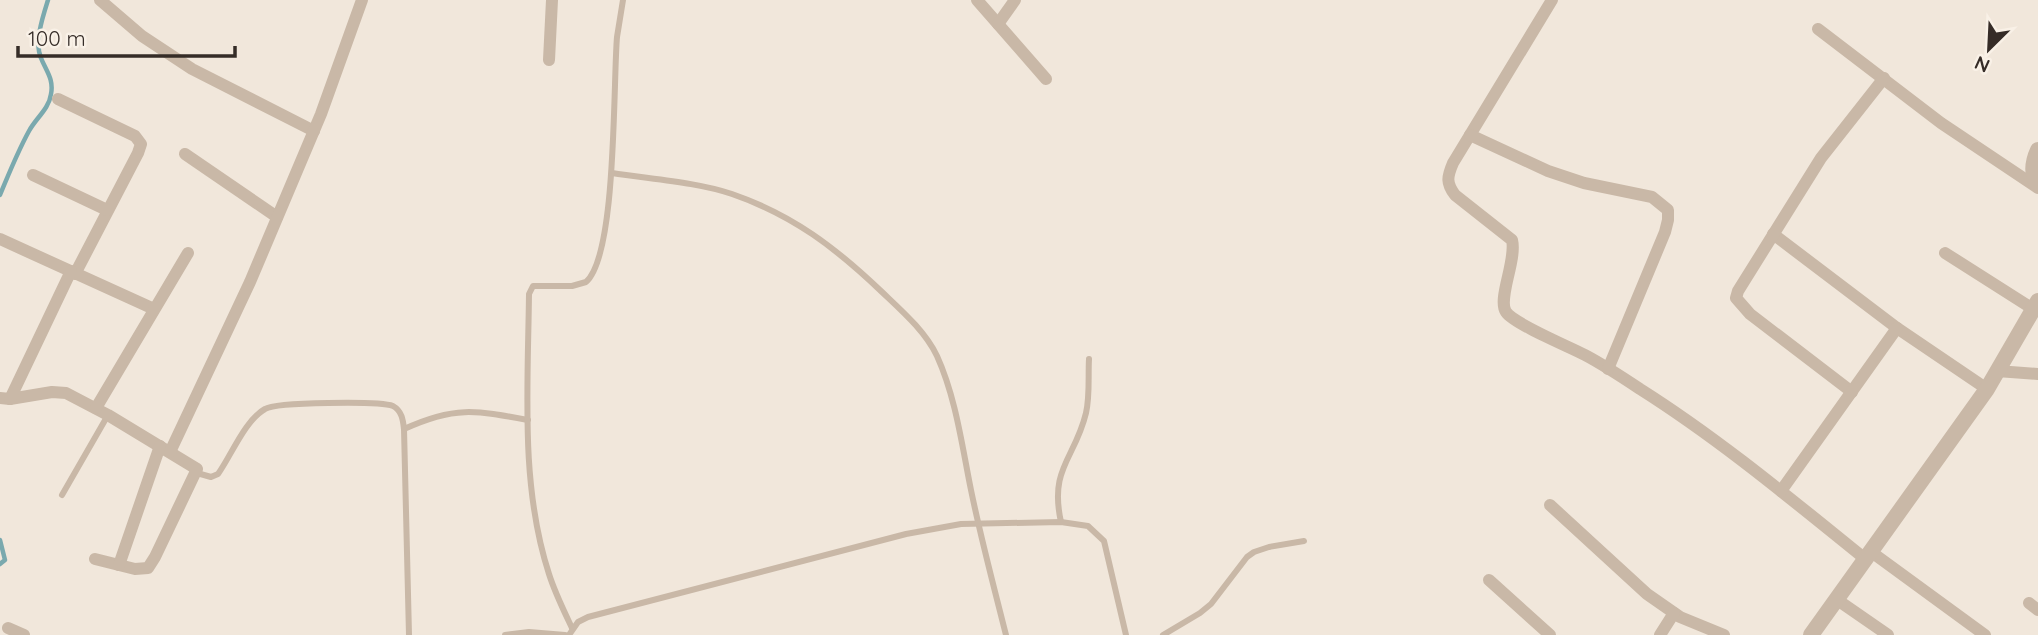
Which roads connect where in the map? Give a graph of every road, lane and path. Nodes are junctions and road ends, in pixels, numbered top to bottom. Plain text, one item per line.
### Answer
1 (100, 0) edge
2 (362, 0) edge
3 (552, 0) edge
4 (623, 0) edge
5 (977, 0) edge
6 (1015, 0) edge
7 (1552, 0) edge
8 (998, 24) junction
9 (1818, 29) dead end
10 (549, 60) dead end
11 (1884, 78) junction
12 (1046, 79) dead end
13 (58, 99) dead end
14 (314, 131) junction
15 (1470, 135) junction
16 (2038, 150) edge
17 (185, 154) dead end
18 (612, 173) junction
19 (33, 175) dead end
20 (2038, 187) edge
21 (107, 210) junction
22 (278, 217) junction
23 (1773, 234) junction
24 (0, 239) edge
25 (187, 253) dead end
26 (1945, 253) dead end
27 (73, 273) junction
28 (2036, 305) edge
29 (154, 309) junction
30 (1897, 328) junction
31 (1089, 359) dead end
32 (1608, 369) junction
33 (1997, 371) junction
34 (2038, 373) edge
35 (1987, 389) junction
36 (1852, 392) junction
37 (5, 399) edge
38 (96, 408) junction
39 (108, 415) junction
40 (528, 420) junction
41 (404, 429) junction
42 (165, 449) junction
43 (197, 473) junction
44 (1782, 491) junction
45 (62, 495) dead end
46 (1550, 505) dead end
47 (1061, 522) junction
48 (978, 524) junction
49 (1304, 541) dead end
50 (1867, 555) junction
51 (95, 559) dead end
52 (119, 565) junction
53 (1489, 580) dead end
54 (1836, 599) junction
55 (1674, 613) junction
56 (8, 628) dead end
57 (569, 633) edge
58 (24, 635) edge
59 (409, 635) edge
60 (505, 635) edge
61 (1006, 635) edge
62 (1126, 635) edge
63 (1163, 635) edge
64 (1550, 635) edge
65 (1660, 635) edge
66 (1724, 635) edge
67 (1811, 635) edge
68 (1888, 635) edge
69 (1985, 635) edge

1 - 14 street
2 - 14 street
3 - 10 street
4 - 18 lane
5 - 8 street
6 - 8 street
7 - 15 street
8 - 12 street
9 - 11 street
11 - 20 street
11 - 23 street
13 - 21 street
14 - 22 street
15 - 32 street
15 - 32 street
16 - 20 street
17 - 22 street
18 - 40 lane
18 - 48 lane
19 - 21 street
21 - 27 street
22 - 42 street
23 - 30 street
23 - 36 street
24 - 27 street
25 - 29 street
26 - 28 street
27 - 29 street
27 - 37 street
28 - 33 street
29 - 38 street
30 - 35 street
30 - 36 street
31 - 47 lane
32 - 44 street
33 - 34 street
33 - 35 street
35 - 50 street
36 - 44 street
37 - 38 street
38 - 39 street
39 - 42 street
39 - 45 lane
40 - 41 lane
40 - 57 lane
41 - 43 lane
41 - 59 lane
42 - 43 street
42 - 52 street
43 - 52 street
44 - 50 street
46 - 55 street
47 - 48 lane
47 - 62 lane
48 - 57 lane
48 - 61 lane
49 - 63 lane
50 - 54 street
50 - 69 street
51 - 52 street
53 - 64 street
54 - 67 street
54 - 68 street
55 - 65 street
55 - 66 street
56 - 58 street
57 - 60 lane

